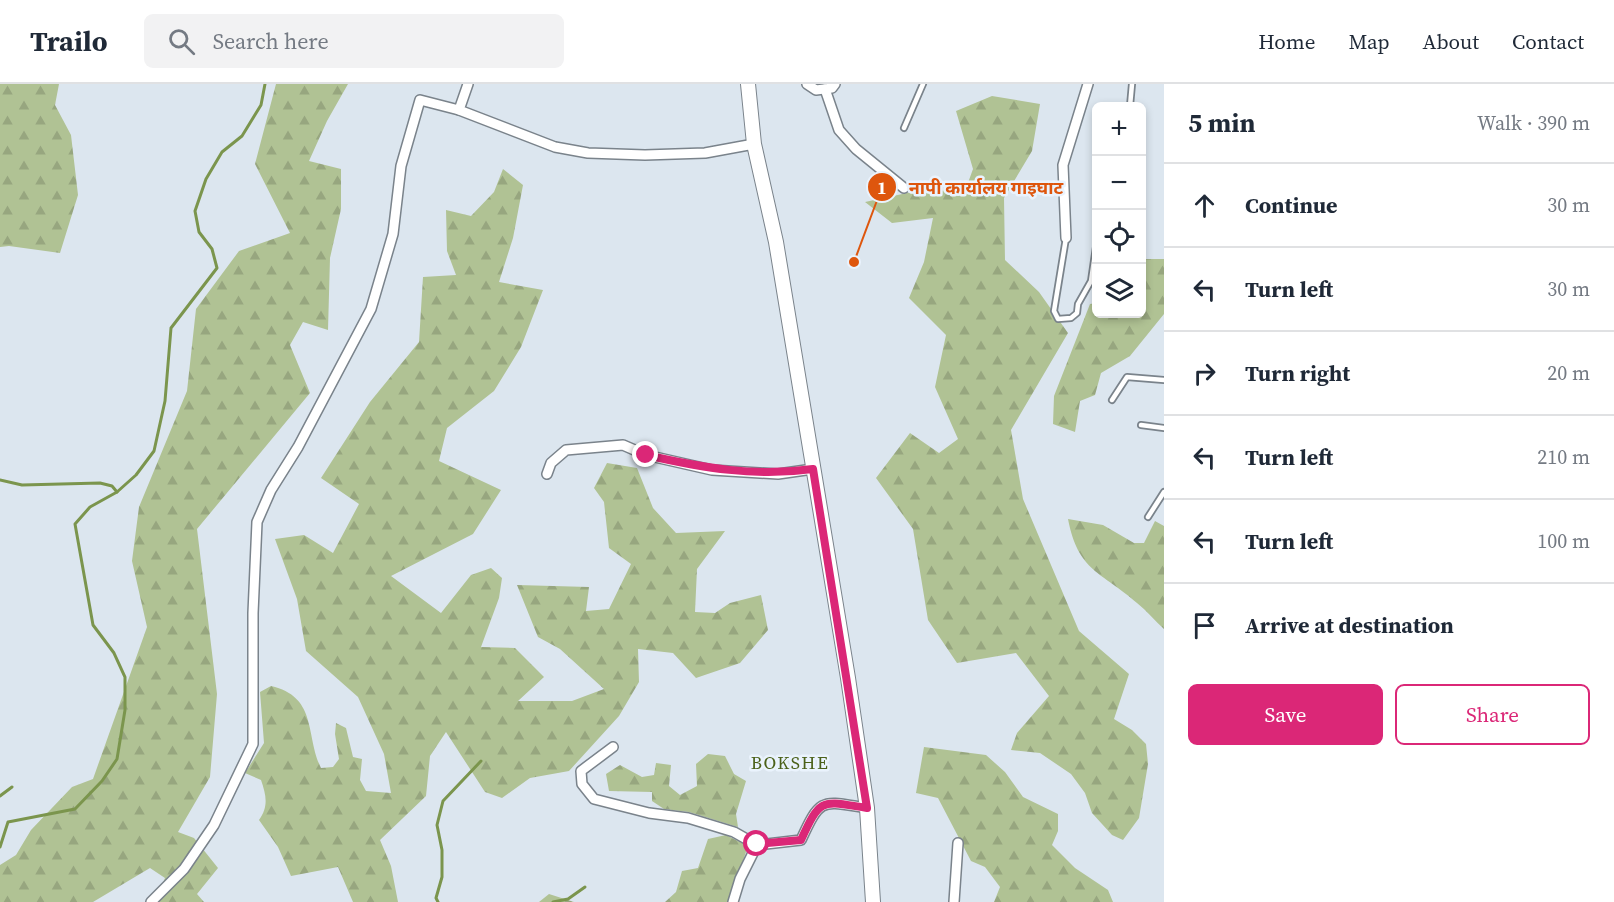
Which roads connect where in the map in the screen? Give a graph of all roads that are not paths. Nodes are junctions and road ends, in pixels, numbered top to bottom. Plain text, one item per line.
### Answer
1 (468, 84) edge
2 (748, 84) edge
3 (807, 84) edge
4 (835, 84) edge
5 (922, 84) edge
6 (1088, 84) edge
7 (1132, 84) edge
8 (825, 89) junction
9 (1130, 102) edge
10 (459, 110) junction
11 (904, 128) dead end
12 (754, 144) junction
13 (903, 188) dead end
14 (1066, 238) joint
15 (1094, 264) edge
16 (1164, 380) edge
17 (1112, 400) dead end
18 (1141, 425) dead end
19 (1164, 428) edge
20 (813, 469) junction
21 (547, 474) dead end
22 (1164, 492) edge
23 (1148, 516) dead end
24 (613, 747) dead end
25 (867, 808) junction
26 (958, 843) dead end
27 (757, 844) junction
28 (151, 902) edge
29 (733, 902) edge
30 (873, 902) edge
31 (954, 902) edge

1 - 10 street
2 - 12 main road
3 - 8 street
4 - 8 street
5 - 11 lane
6 - 14 street
7 - 9 lane
8 - 13 street
10 - 12 street
10 - 28 street
12 - 20 main road
14 - 15 lane
16 - 17 lane
18 - 19 lane
20 - 21 street
20 - 25 main road
22 - 23 lane
24 - 27 street
25 - 27 street
25 - 30 main road
26 - 31 street
27 - 29 street

